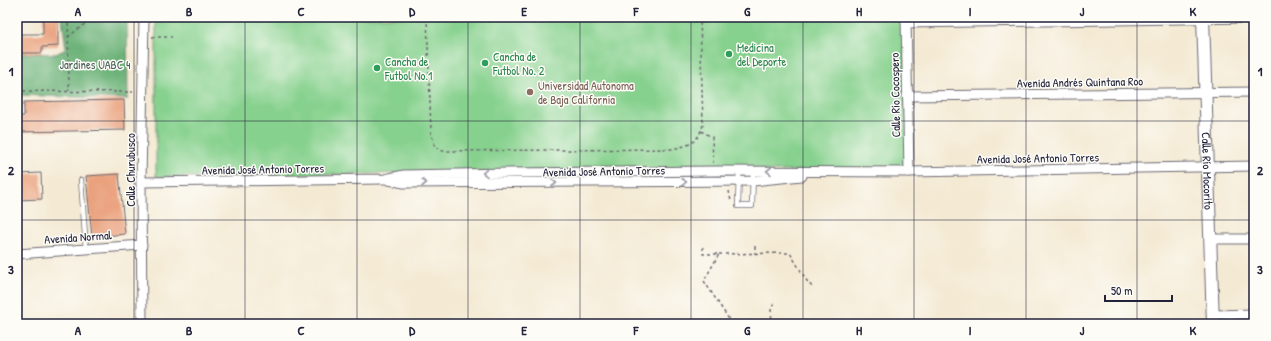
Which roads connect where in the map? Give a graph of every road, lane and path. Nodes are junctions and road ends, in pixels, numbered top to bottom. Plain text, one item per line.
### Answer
1 (68, 17) edge
2 (94, 17) edge
3 (144, 17) edge
4 (427, 17) edge
5 (700, 17) edge
6 (1203, 18) edge
7 (1254, 18) edge
8 (906, 20) edge
9 (68, 37) junction
10 (152, 37) dead end
11 (172, 37) dead end
12 (17, 91) edge
13 (69, 92) junction
14 (142, 92) junction
15 (1254, 92) edge
16 (1206, 93) junction
17 (907, 96) junction
18 (701, 130) junction
19 (712, 162) dead end
20 (1254, 166) edge
21 (1208, 167) junction
22 (740, 171) junction
23 (753, 171) junction
24 (822, 171) junction
25 (614, 172) junction
26 (909, 172) junction
27 (510, 173) junction
28 (385, 179) junction
29 (81, 180) dead end
30 (739, 181) junction
31 (753, 181) junction
32 (141, 182) junction
33 (512, 183) junction
34 (615, 183) junction
35 (1211, 239) junction
36 (1254, 239) edge
37 (142, 245) junction
38 (755, 246) dead end
39 (703, 247) dead end
40 (86, 249) junction
41 (17, 254) edge
42 (719, 254) junction
43 (755, 254) junction
44 (813, 288) dead end
45 (775, 302) dead end
46 (1254, 314) edge
47 (1213, 319) edge
48 (142, 324) edge
49 (732, 324) edge
50 (772, 324) edge

1 - 9 path
2 - 9 path
3 - 14 street, Calle Churubusco
4 - 18 path
5 - 18 path
6 - 7 street
6 - 8 street
6 - 16 street, Calle Río Mocorito
8 - 17 street, Calle Río Cocospero
9 - 13 path
10 - 11 path
12 - 13 path
13 - 14 path
14 - 32 street, Calle Churubusco
15 - 16 street, Avenida Andrés Quintana Roo
16 - 17 street, Avenida Andrés Quintana Roo
16 - 21 street, Calle Río Mocorito
17 - 26 street, Calle Río Cocospero
18 - 19 path
20 - 21 street, Avenida José Antonio Torres
21 - 26 street, Avenida José Antonio Torres
21 - 35 street, Calle Río Mocorito
22 - 23 street, Avenida José Antonio Torres
22 - 25 street, Avenida José Antonio Torres
22 - 30 lane
24 -> 23 street, Avenida José Antonio Torres
23 - 31 lane
24 - 26 street, Avenida José Antonio Torres
24 - 31 street, Avenida José Antonio Torres
25 - 27 street, Avenida José Antonio Torres
25 - 34 street
27 -> 28 street, Avenida José Antonio Torres
27 - 33 street
28 - 32 street, Avenida José Antonio Torres
28 -> 33 street, Avenida José Antonio Torres
29 - 40 lane
30 - 31 street, Avenida José Antonio Torres
30 - 31 lane
34 -> 30 street, Avenida José Antonio Torres
32 - 37 street, Calle Churubusco
33 -> 34 street, Avenida José Antonio Torres
35 - 36 street
35 - 47 street, Calle Río Mocorito
37 - 40 street, Avenida Normal
37 - 48 street, Calle Churubusco
38 - 43 path
39 - 42 path
40 - 41 street, Avenida Normal
42 - 43 path
42 - 49 path
43 - 44 path
45 - 50 path
46 - 47 street

